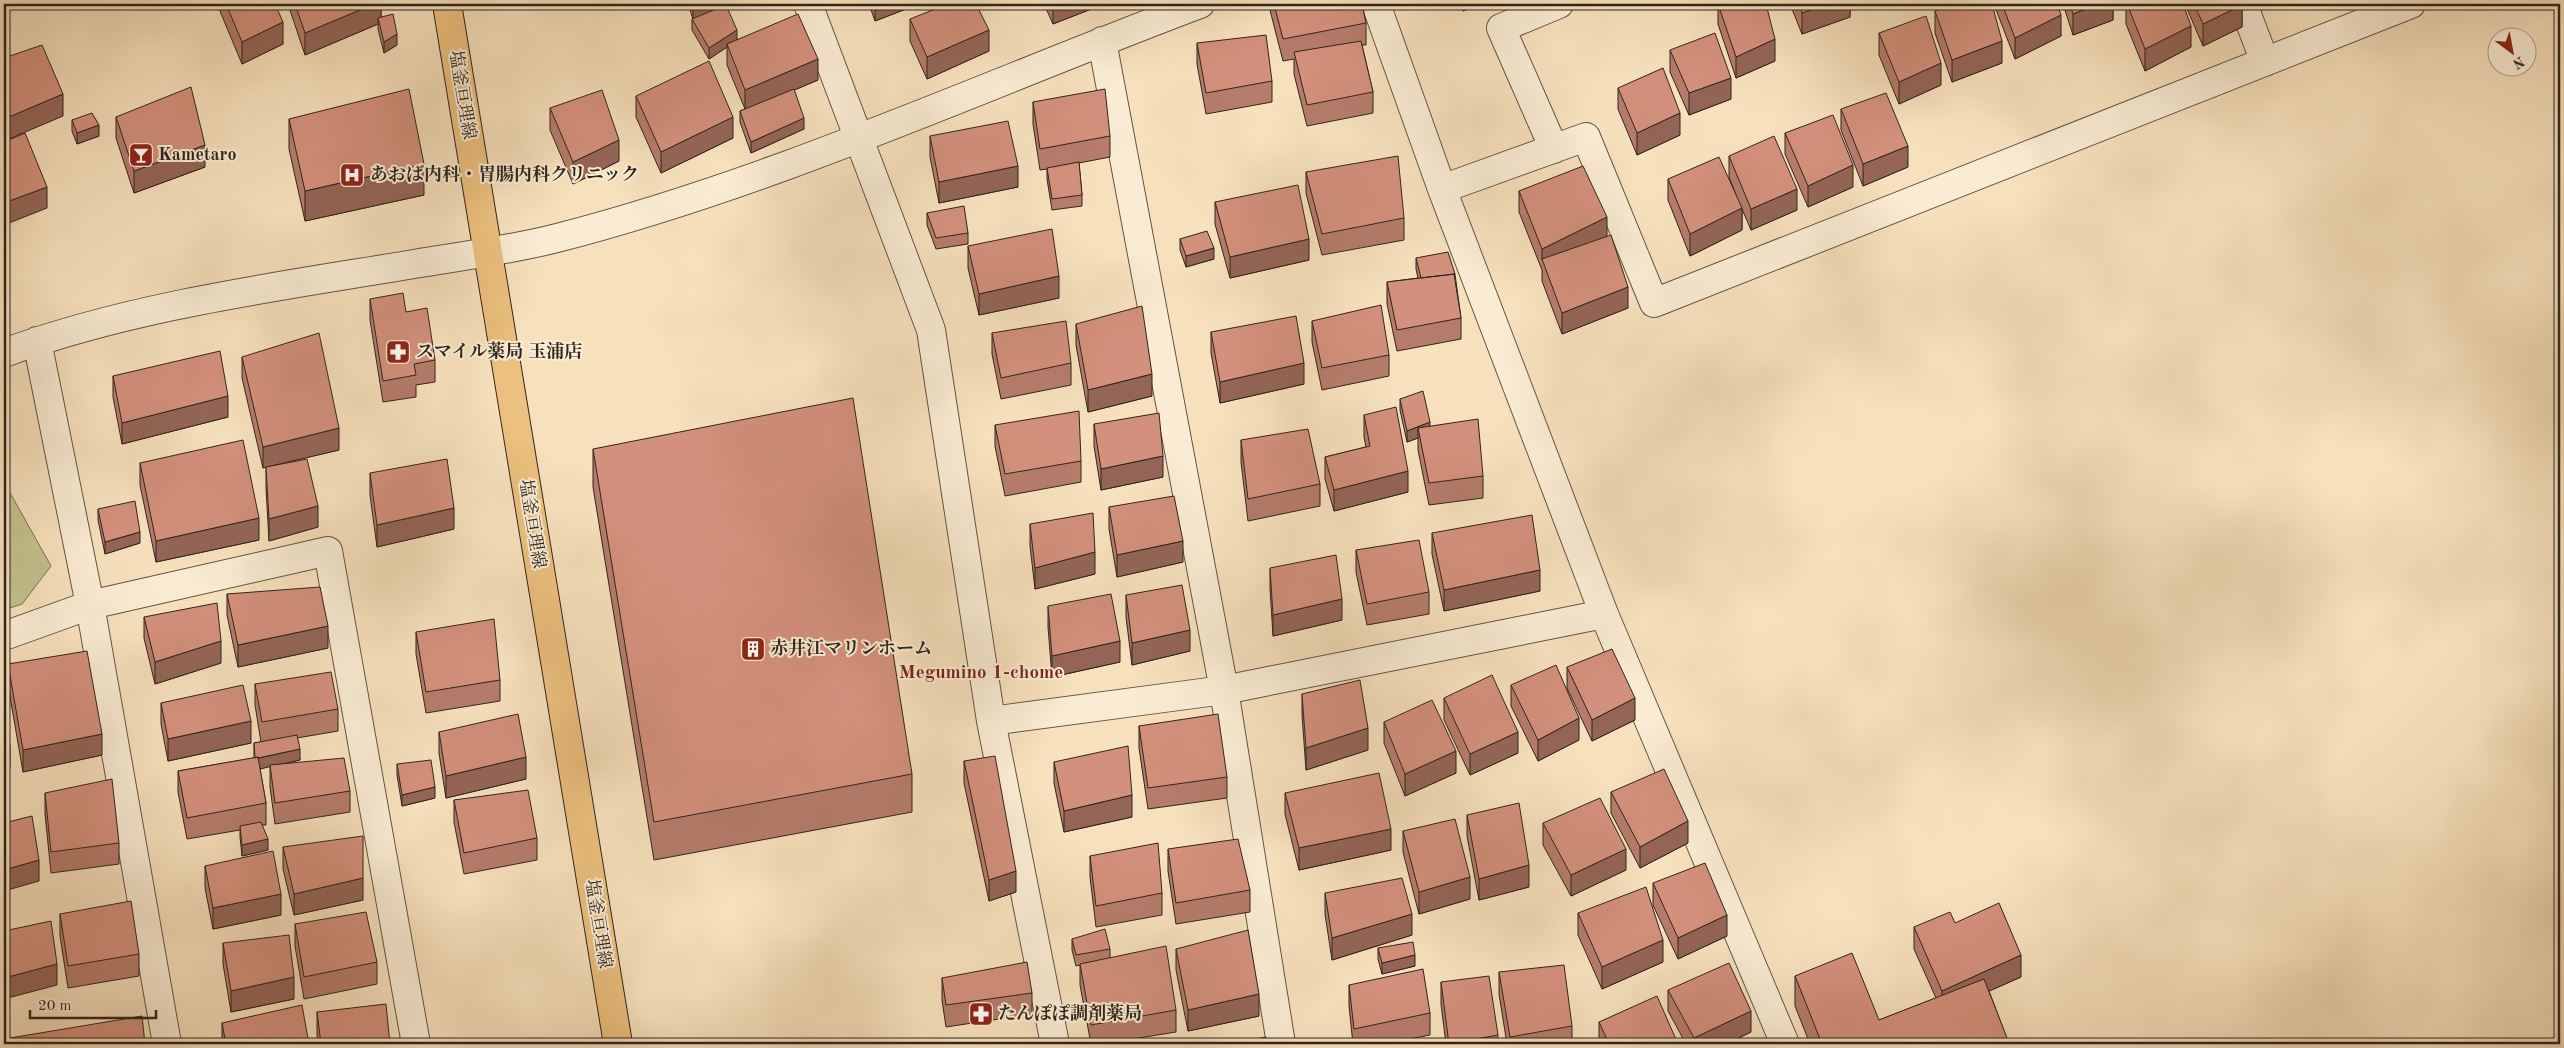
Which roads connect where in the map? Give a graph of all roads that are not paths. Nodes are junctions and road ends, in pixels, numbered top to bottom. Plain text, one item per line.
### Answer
1 (447, 4) edge
2 (808, 4) edge
3 (1200, 4) edge
4 (1376, 4) edge
5 (1559, 4) edge
6 (2243, 4) edge
7 (2410, 4) edge
8 (1102, 41) junction
9 (2265, 62) junction
10 (860, 139) junction
11 (1554, 149) junction
12 (1442, 190) junction
13 (487, 252) junction
14 (37, 341) junction
15 (4, 353) edge
16 (90, 605) junction
17 (1604, 614) junction
18 (4, 636) edge
19 (1224, 690) junction
20 (991, 721) junction
21 (167, 1044) edge
22 (416, 1044) edge
23 (618, 1044) edge
24 (1055, 1044) edge
25 (1281, 1044) edge
26 (1785, 1044) edge

1 - 13 main road, 塩釜亘理線
2 - 10 street
3 - 8 street
4 - 12 street
5 - 11 street
6 - 9 street
7 - 9 street
8 - 10 street
8 - 19 street
9 - 11 street
10 - 13 street
10 - 20 street
11 - 12 street
12 - 17 street
13 - 14 street
13 - 23 main road, 塩釜亘理線
14 - 15 street
14 - 16 street
16 - 18 street
16 - 21 street
16 - 22 street
17 - 19 street
17 - 26 street
19 - 20 street
19 - 25 street
20 - 24 street

